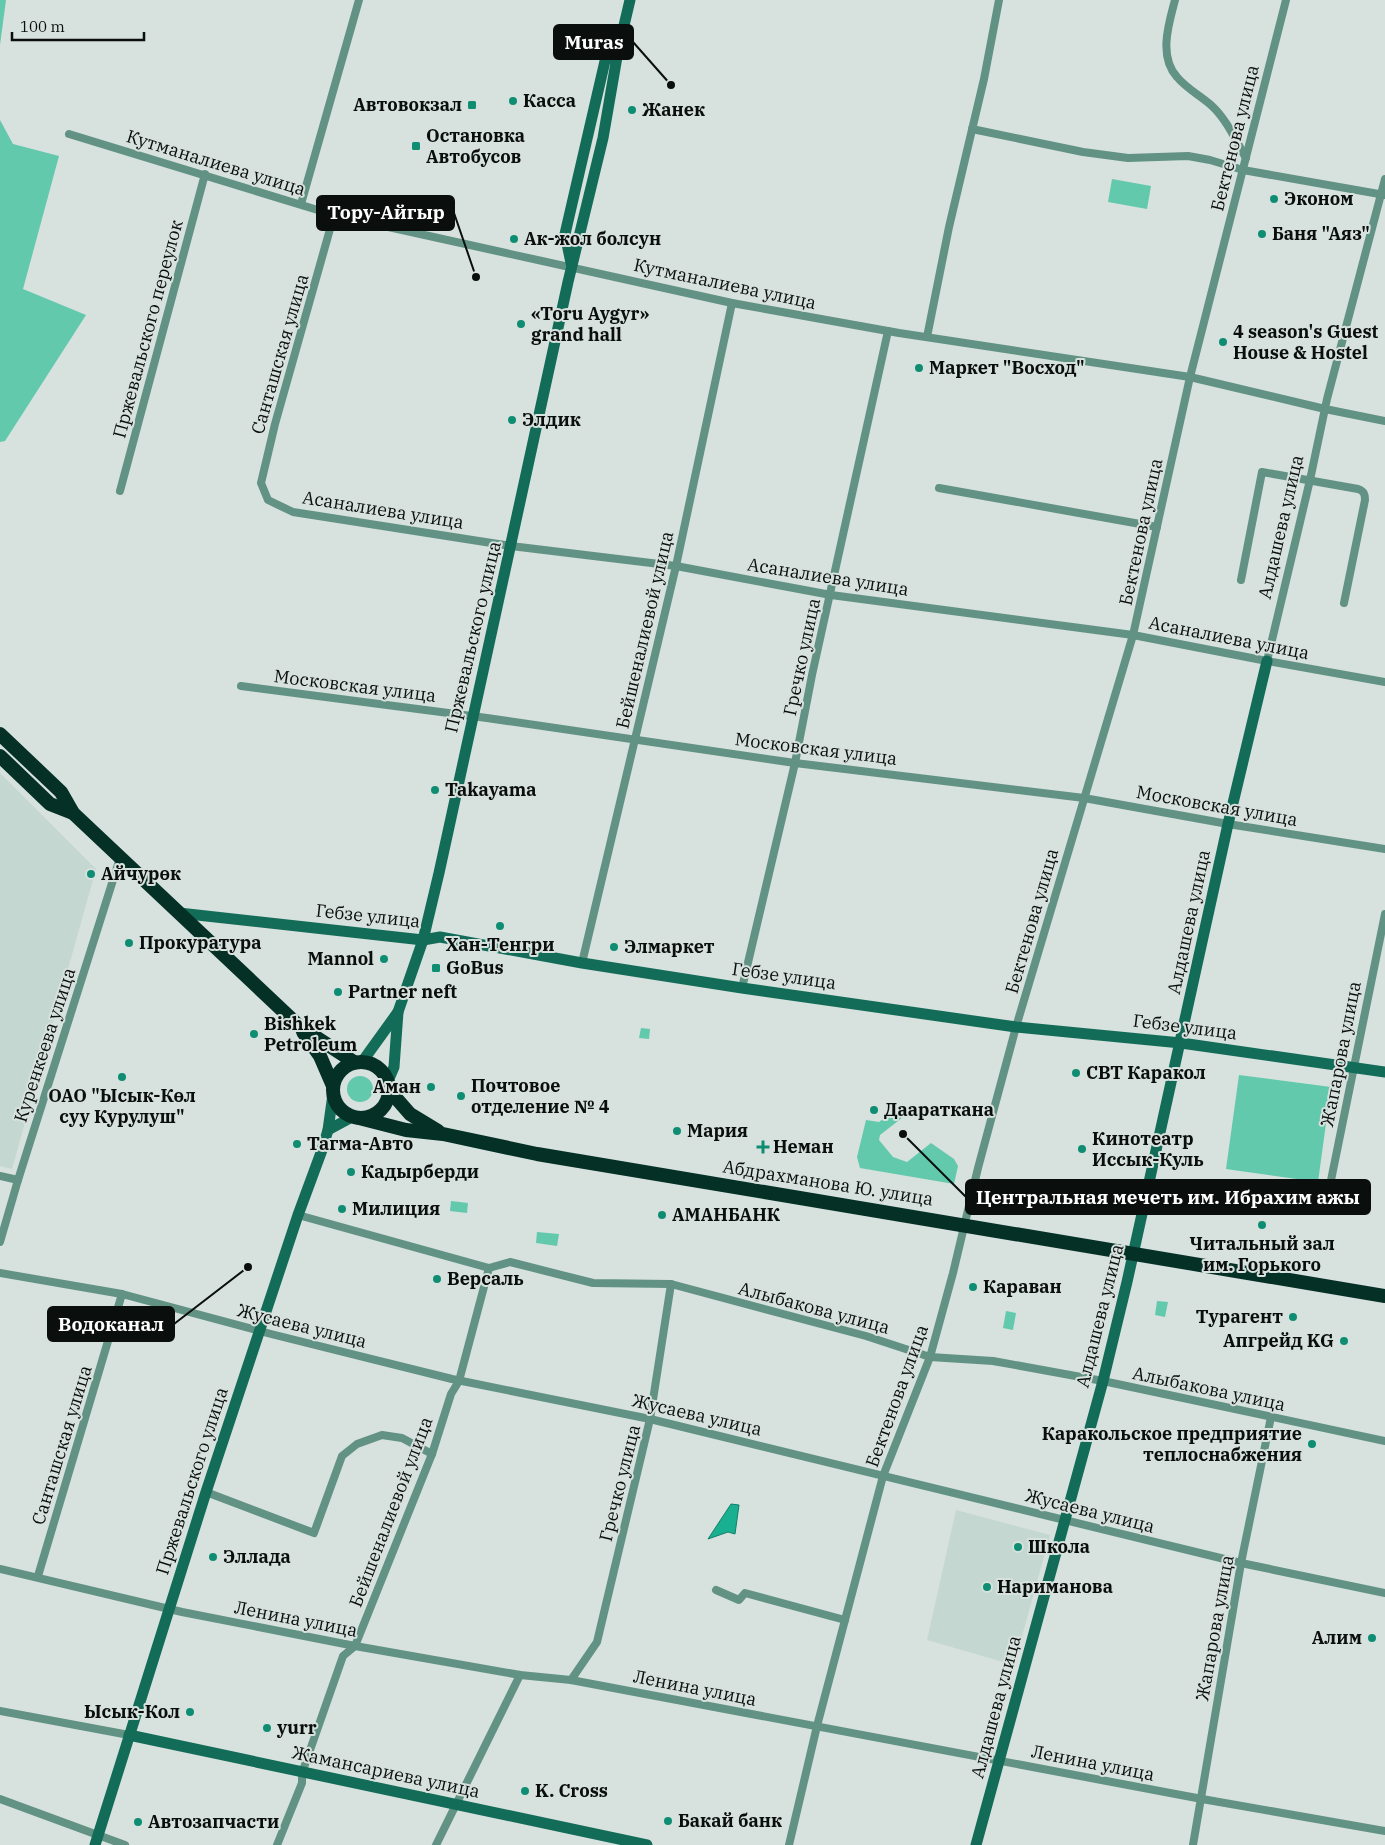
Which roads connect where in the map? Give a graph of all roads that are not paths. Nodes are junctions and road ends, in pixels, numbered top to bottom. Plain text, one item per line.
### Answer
1 (359, 0) edge
2 (630, 0) edge
3 (999, 0) edge
4 (1175, 0) edge
5 (1286, 0) edge
6 (972, 129) junction
7 (69, 134) dead end
8 (1246, 158) junction
9 (1243, 170) junction
10 (205, 174) junction
11 (1385, 179) edge
12 (1383, 195) edge
13 (301, 204) junction
14 (334, 215) junction
15 (572, 267) junction
16 (732, 303) junction
17 (888, 331) junction
18 (927, 337) junction
19 (1190, 377) junction
20 (1325, 409) junction
21 (1385, 421) edge
22 (1310, 480) junction
23 (939, 488) dead end
24 (120, 491) dead end
25 (268, 500) joint
26 (1157, 527) junction
27 (511, 546) junction
28 (676, 566) junction
29 (1241, 580) dead end
30 (831, 595) junction
31 (1344, 604) dead end
32 (1133, 635) junction
33 (1268, 661) junction
34 (1385, 682) edge
35 (241, 686) dead end
36 (473, 716) junction
37 (0, 734) edge
38 (635, 740) junction
39 (0, 756) edge
40 (795, 763) junction
41 (1084, 798) junction
42 (73, 813) junction
43 (1228, 824) junction
44 (1385, 849) edge
45 (120, 858) junction
46 (179, 913) junction
47 (1385, 914) edge
48 (423, 940) junction
49 (582, 963) junction
50 (742, 988) junction
51 (398, 1012) junction
52 (299, 1026) junction
53 (1016, 1027) junction
54 (1181, 1043) junction
55 (358, 1062) junction
56 (1354, 1068) junction
57 (1385, 1072) edge
58 (389, 1085) junction
59 (333, 1090) junction
60 (355, 1118) junction
61 (328, 1130) junction
62 (443, 1134) junction
63 (0, 1176) edge
64 (18, 1180) junction
65 (1327, 1200) dead end
66 (298, 1215) junction
67 (963, 1224) junction
68 (0, 1242) edge
69 (1133, 1254) junction
70 (489, 1268) junction
71 (0, 1274) edge
72 (671, 1284) junction
73 (122, 1294) junction
74 (1385, 1296) edge
75 (260, 1330) junction
76 (930, 1357) junction
77 (459, 1380) junction
78 (1103, 1381) junction
79 (1271, 1417) junction
80 (650, 1419) junction
81 (1385, 1441) edge
82 (432, 1454) junction
83 (883, 1476) junction
84 (206, 1492) junction
85 (1065, 1520) junction
86 (1241, 1563) junction
87 (0, 1569) edge
88 (38, 1576) junction
89 (716, 1590) dead end
90 (1385, 1593) edge
91 (168, 1609) junction
92 (845, 1620) junction
93 (355, 1646) junction
94 (520, 1674) junction
95 (571, 1680) junction
96 (0, 1711) edge
97 (817, 1726) junction
98 (129, 1735) junction
99 (1000, 1760) junction
100 (302, 1773) junction
101 (0, 1799) edge
102 (1202, 1799) junction
103 (455, 1804) junction
104 (1385, 1831) edge
105 (97, 1840) edge
106 (614, 1842) edge
107 (125, 1845) edge
108 (277, 1845) edge
109 (436, 1845) edge
110 (647, 1845) edge
111 (789, 1845) edge
112 (976, 1845) edge
113 (1193, 1845) edge

1 - 13 street
2 - 15 main road, Пржевальского улица
3 - 6 street
4 - 8 street
5 - 8 street, Бектенова улица
6 - 9 street
6 - 18 street
7 - 10 street, Кутманалиева улица
8 - 9 street, Бектенова улица
9 - 12 street
9 - 19 street, Бектенова улица
10 - 13 street, Кутманалиева улица
10 - 24 street, Пржевальского переулок
11 - 12 street, Алдашева улица
12 - 20 street, Алдашева улица
13 - 14 street, Кутманалиева улица
14 - 15 street, Кутманалиева улица
14 - 25 street, Санташская улица
15 - 16 street, Кутманалиева улица
15 - 27 main road, Пржевальского улица
16 - 17 street, Кутманалиева улица
16 - 28 street, Бейшеналиевой улица
17 - 18 street, Кутманалиева улица
17 - 30 street, Гречко улица
18 - 19 street, Кутманалиева улица
19 - 20 street, Кутманалиева улица
19 - 26 street, Бектенова улица
20 - 21 street, Кутманалиева улица
20 - 22 street, Алдашева улица
22 - 29 street
22 - 31 street
22 - 33 street, Алдашева улица
23 - 26 street
25 - 27 street, Асаналиева улица
26 - 32 street, Бектенова улица
27 - 28 street, Асаналиева улица
27 - 36 main road, Пржевальского улица
28 - 30 street, Асаналиева улица
28 - 38 street, Бейшеналиевой улица
30 - 32 street, Асаналиева улица
30 - 40 street, Гречко улица
32 - 33 street, Асаналиева улица
32 - 41 street, Бектенова улица
33 - 34 street, Асаналиева улица
33 - 43 main road, Алдашева улица
35 - 36 street, Московская улица
36 - 38 street, Московская улица
36 - 48 main road, Пржевальского улица
37 - 42 highway
38 - 40 street, Московская улица
38 - 49 street, Бейшеналиевой улица
39 - 42 highway
40 - 41 street, Московская улица
40 - 50 street, Гречко улица
41 - 43 street, Московская улица
41 - 53 street, Бектенова улица
42 - 45 highway
43 - 44 street, Московская улица
43 - 54 main road, Алдашева улица
45 - 46 highway
45 - 64 street, Куренкеева улица
46 - 48 main road, Гебзе улица
46 - 52 highway
47 - 56 street, Жапарова улица
48 - 49 main road, Гебзе улица
48 - 51 main road, Пржевальского улица
49 - 50 main road, Гебзе улица
50 - 53 main road, Гебзе улица
51 - 55 main road, Пржевальского улица
51 - 58 main road, Пржевальского улица
52 - 55 highway
52 - 59 highway
53 - 54 main road, Гебзе улица
53 - 67 street, Бектенова улица
54 - 56 main road, Гебзе улица
54 - 69 main road, Алдашева улица
55 - 58 highway
55 - 59 highway
56 - 57 main road, Гебзе улица
56 - 65 street, Жапарова улица
58 - 60 highway
58 - 62 highway, Абдрахманова Ю. улица
59 - 60 highway
59 - 61 main road, Пржевальского улица
60 - 61 main road
60 - 62 highway, Абдрахманова Ю. улица
61 - 66 main road, Пржевальского улица
62 - 67 highway, Абдрахманова Ю. улица
63 - 64 street
64 - 68 street, Куренкеева улица
66 - 70 street, Алыбакова улица
66 - 75 main road, Пржевальского улица
67 - 69 highway, Абдрахманова Ю. улица
67 - 76 street, Бектенова улица
69 - 74 highway, Абдрахманова Ю. улица
69 - 78 main road, Алдашева улица
70 - 72 street, Алыбакова улица
70 - 77 street, Бейшеналиевой улица
71 - 73 street, Жусаева улица
72 - 76 street, Алыбакова улица
72 - 80 street, Гречко улица
73 - 75 street, Жусаева улица
73 - 88 street, Санташская улица
75 - 77 street, Жусаева улица
75 - 84 main road, Пржевальского улица
76 - 78 street, Алыбакова улица
76 - 83 street, Бектенова улица
77 - 80 street, Жусаева улица
77 - 82 street, Бейшеналиевой улица
78 - 79 street, Алыбакова улица
78 - 85 main road, Алдашева улица
79 - 81 street, Алыбакова улица
79 - 86 street, Жапарова улица
80 - 83 street, Жусаева улица
80 - 95 street, Гречко улица
82 - 84 street
82 - 93 street, Бейшеналиевой улица
83 - 85 street, Жусаева улица
83 - 92 street, Бектенова улица
84 - 91 main road, Пржевальского улица
85 - 86 street, Жусаева улица
85 - 99 main road, Алдашева улица
86 - 90 street, Жусаева улица
86 - 102 street, Жапарова улица
87 - 88 street, Ленина улица
88 - 91 street, Ленина улица
89 - 92 street
91 - 93 street, Ленина улица
91 - 98 main road, Пржевальского улица
92 - 97 street, Бектенова улица
93 - 94 street, Ленина улица
93 - 100 street, Бейшеналиевой улица
94 - 95 street, Ленина улица
94 - 103 street
95 - 97 street, Ленина улица
96 - 98 street, Жамансариева улица
97 - 99 street, Ленина улица
97 - 111 street, Бектенова улица
98 - 100 main road, Жамансариева улица
98 - 105 main road, Пржевальского улица
99 - 102 street, Ленина улица
99 - 112 main road, Алдашева улица
100 - 103 main road, Жамансариева улица
100 - 108 street, Бейшеналиевой улица
101 - 105 street
102 - 104 street, Ленина улица
102 - 113 street, Жапарова улица
103 - 106 main road, Жамансариева улица
103 - 109 street
105 - 107 street
106 - 110 main road, Жамансариева улица

